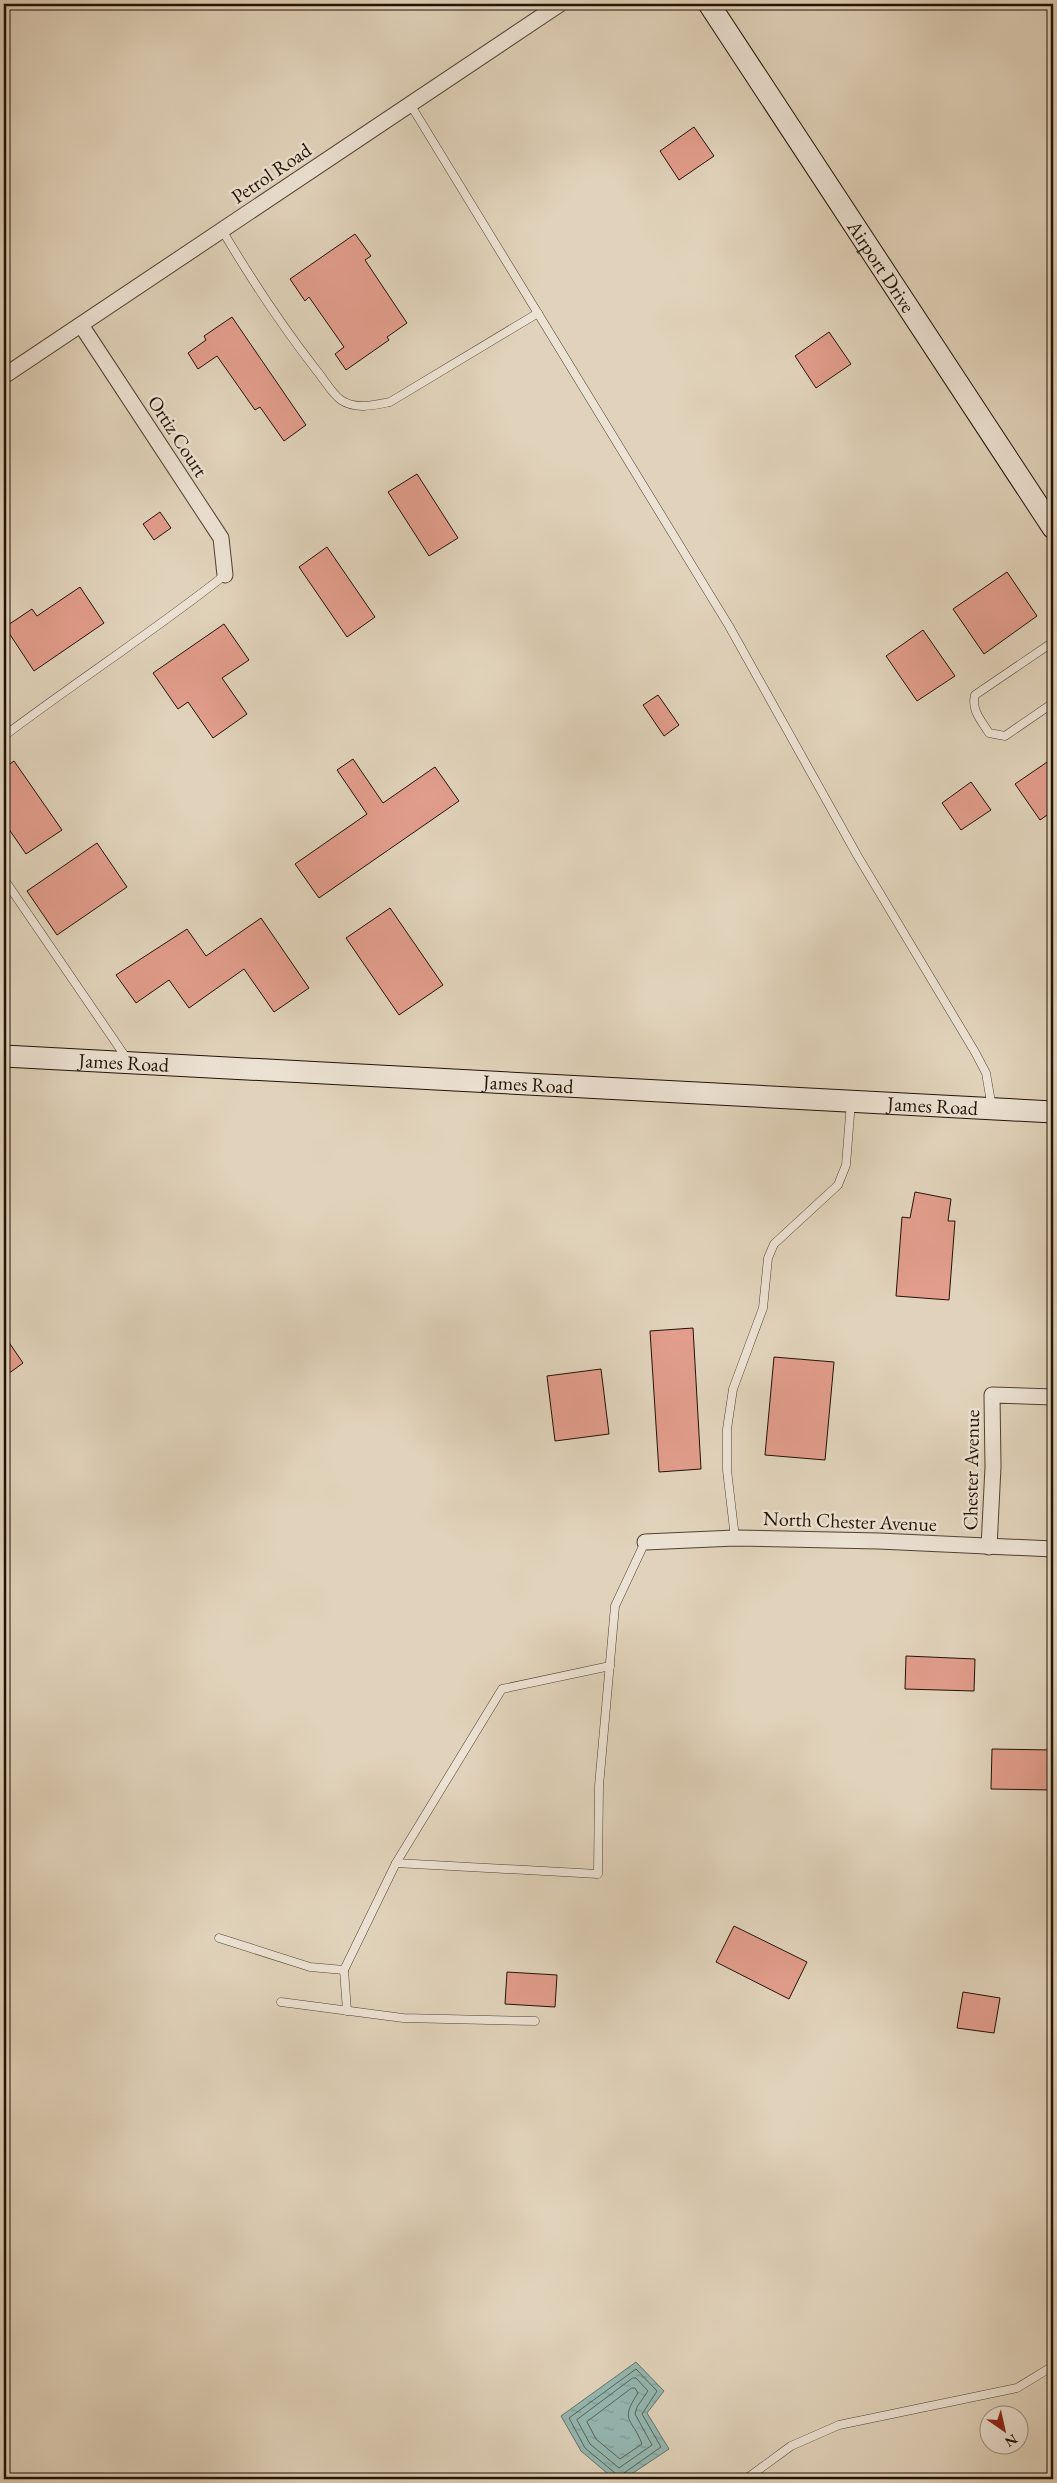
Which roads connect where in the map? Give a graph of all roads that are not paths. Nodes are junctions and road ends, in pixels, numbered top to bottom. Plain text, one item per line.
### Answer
1 (560, 4) edge
2 (709, 4) edge
3 (410, 104) junction
4 (222, 230) junction
5 (538, 313) junction
6 (80, 325) junction
7 (4, 376) edge
8 (1053, 528) edge
9 (226, 574) joint
10 (1053, 642) edge
11 (1053, 703) edge
12 (4, 736) edge
13 (4, 879) edge
14 (4, 1056) edge
15 (129, 1062) junction
16 (851, 1101) junction
17 (993, 1109) junction
18 (1053, 1112) edge
19 (1053, 1397) edge
20 (735, 1538) junction
21 (645, 1542) joint
22 (989, 1547) junction
23 (1053, 1549) edge
24 (610, 1666) junction
25 (396, 1863) junction
26 (219, 1938) dead end
27 (344, 1970) junction
28 (281, 2002) dead end
29 (347, 2011) junction
30 (535, 2021) dead end
31 (1053, 2366) edge
32 (746, 2479) edge

1 - 3 street, Petrol Road
2 - 8 main road, Airport Drive
3 - 4 street, Petrol Road
3 - 5 lane
4 - 5 lane
4 - 6 street, Petrol Road
5 - 17 lane
6 - 7 street, Petrol Road
6 - 9 street, Ortiz Court
9 - 12 lane
10 - 11 lane
13 - 15 lane
14 - 15 main road, James Road
15 - 16 main road, James Road
16 - 17 main road, James Road
16 - 20 lane
17 - 18 main road, James Road
19 - 22 street, Chester Avenue
20 - 21 street, North Chester Avenue
20 - 22 street, North Chester Avenue
21 - 24 lane
22 - 23 street, North Chester Avenue
24 - 25 lane
24 - 25 lane
25 - 27 lane
26 - 27 lane
27 - 29 lane
28 - 29 lane
29 - 30 lane
31 - 32 lane

